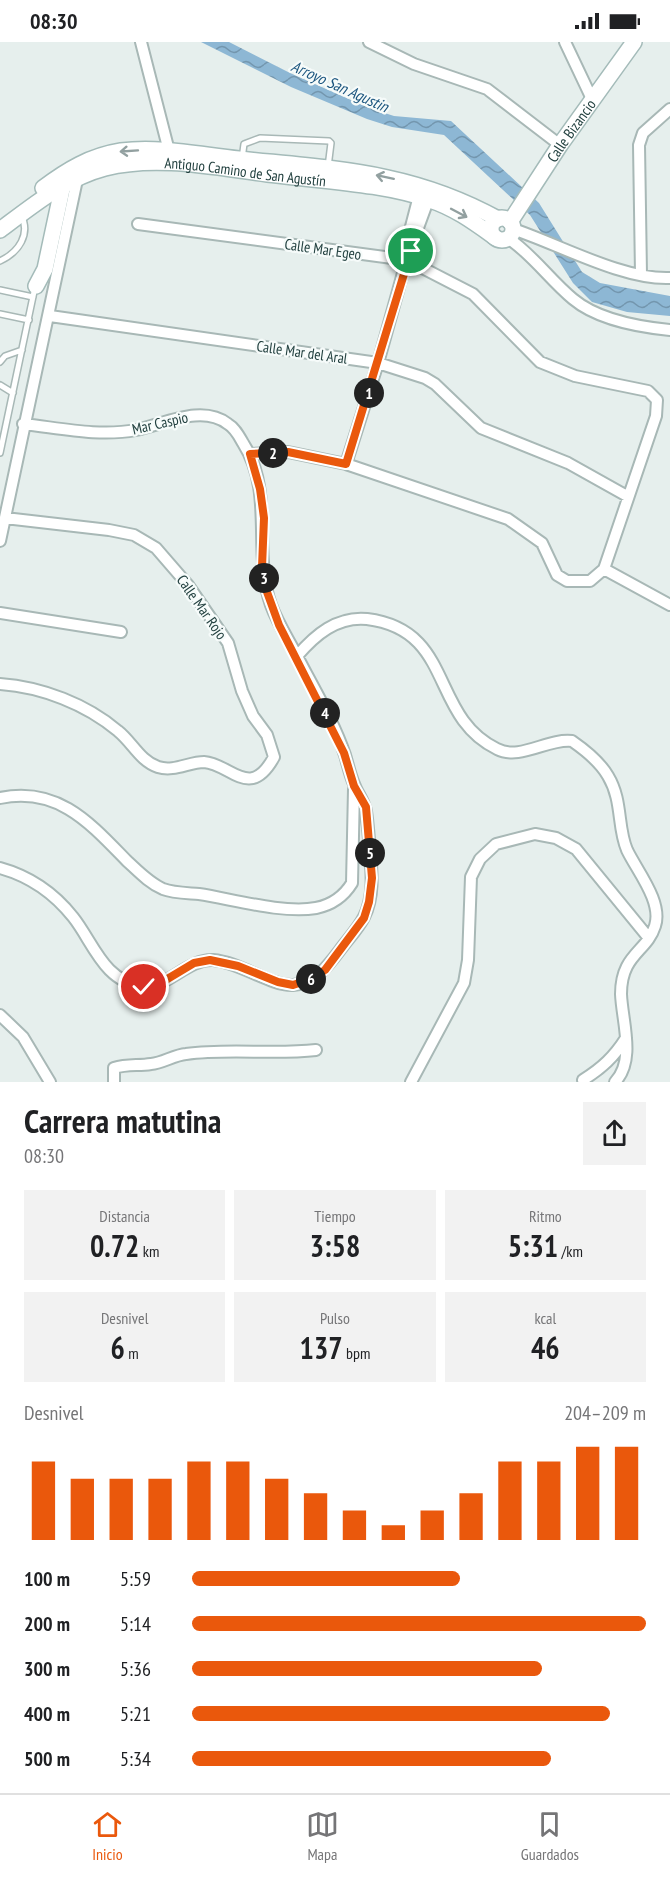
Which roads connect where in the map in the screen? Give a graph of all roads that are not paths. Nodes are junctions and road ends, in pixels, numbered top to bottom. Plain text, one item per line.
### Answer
1 (141, 42) edge
2 (369, 42) edge
3 (554, 42) edge
4 (634, 42) edge
5 (567, 47) edge
6 (592, 99) junction
7 (670, 109) edge
8 (560, 145) junction
9 (169, 151) junction
10 (242, 159) junction
11 (327, 174) junction
12 (60, 185) junction
13 (425, 192) junction
14 (24, 212) junction
15 (0, 220) edge
16 (138, 224) dead end
17 (505, 229) junction
18 (0, 230) edge
19 (47, 232) junction
20 (408, 257) junction
21 (0, 261) edge
22 (641, 274) junction
23 (670, 278) edge
24 (0, 290) edge
25 (35, 291) junction
26 (0, 314) edge
27 (50, 316) junction
28 (29, 320) junction
29 (670, 330) edge
30 (22, 350) junction
31 (0, 362) edge
32 (378, 363) junction
33 (0, 385) edge
34 (13, 393) junction
35 (23, 424) junction
36 (0, 453) edge
37 (250, 454) junction
38 (346, 464) junction
39 (627, 496) junction
40 (5, 518) junction
41 (0, 542) edge
42 (604, 569) junction
43 (670, 605) edge
44 (0, 613) edge
45 (121, 632) dead end
46 (297, 656) junction
47 (0, 684) edge
48 (354, 786) junction
49 (0, 798) edge
50 (0, 868) edge
51 (648, 937) junction
52 (0, 1015) edge
53 (626, 1038) junction
54 (316, 1050) dead end
55 (583, 1080) dead end
56 (50, 1082) edge
57 (114, 1082) edge
58 (411, 1082) edge
59 (615, 1082) edge

1 - 9 street
2 - 8 street
3 - 5 street
4 - 6 street, Calle Bizancio
5 - 6 street
6 - 8 street, Calle Bizancio
7 - 22 street
8 - 17 street, Calle Bizancio
9 - 10 street, Antiguo Camino de San Agustín
9 -> 12 street, Antiguo Camino de San Agustín
10 - 11 street, Antiguo Camino de San Agustín
10 - 11 lane
11 - 12 street, Antiguo Camino de San Agustín
11 - 13 street, Antiguo Camino de San Agustín
12 - 14 street, Antiguo Camino de San Agustín
12 - 15 street, Antiguo Camino de San Agustín
12 - 19 lane
12 - 25 street
12 - 27 street
13 - 17 street, Antiguo Camino de San Agustín
13 - 20 street
14 - 18 street, Antiguo Camino de San Agustín
14 - 19 street
14 - 21 lane
16 - 20 street, Calle Mar Egeo
17 - 22 street
17 - 29 street
19 - 25 lane
20 - 32 street
20 - 39 street, Calle Mar Egeo
22 - 23 street
24 - 25 lane
25 - 28 lane
26 - 28 lane
27 - 32 street, Calle Mar del Aral
27 - 35 street
28 - 30 lane
30 - 31 lane
30 - 34 lane
32 - 38 street
32 - 39 street, Calle Mar del Aral
33 - 34 lane
34 - 36 lane
35 - 37 street, Mar Caspio
35 - 40 street
37 - 38 street
37 - 46 street, Mar Caspio
38 - 42 street
39 - 42 street
40 - 41 street
40 - 47 street, Calle Mar Rojo
42 - 43 street
44 - 45 street
46 - 48 street, Mar Caspio
46 - 51 street
48 - 49 street
48 - 50 street
51 - 53 street
51 - 58 street
52 - 56 street
53 - 55 street
53 - 59 street
54 - 57 street

